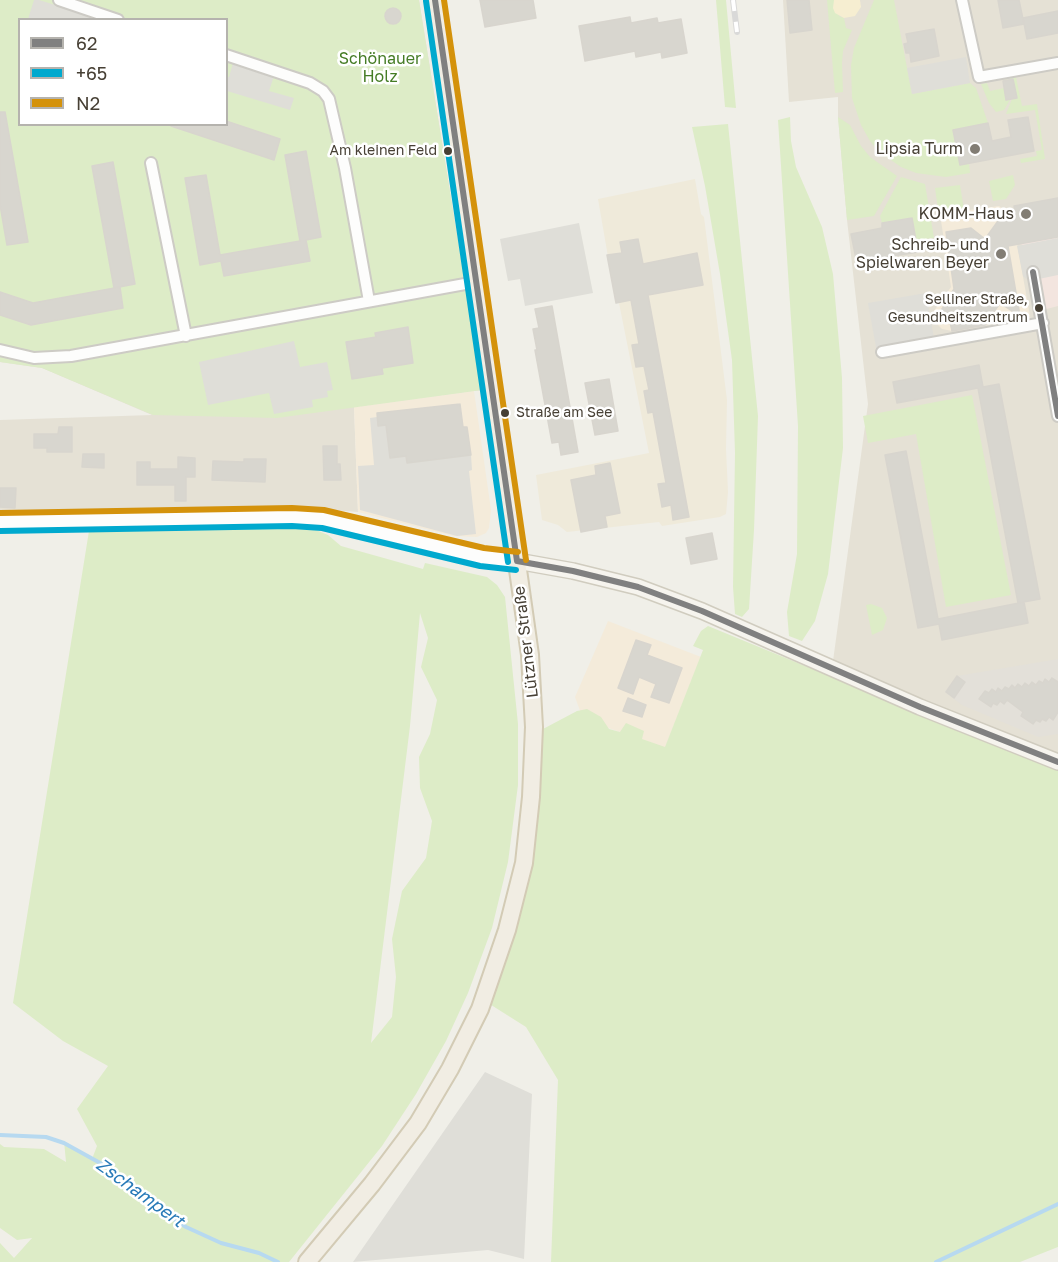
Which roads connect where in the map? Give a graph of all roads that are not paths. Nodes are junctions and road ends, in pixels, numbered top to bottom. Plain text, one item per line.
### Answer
1 (59, 0) edge
2 (435, 0) edge
3 (962, 0) edge
4 (112, 18) edge
5 (228, 56) edge
6 (1058, 63) edge
7 (151, 163) dead end
8 (1033, 272) dead end
9 (476, 282) junction
10 (369, 301) junction
11 (1043, 323) junction
12 (186, 336) junction
13 (0, 350) edge
14 (882, 352) dead end
15 (1057, 402) edge
16 (1058, 416) edge
17 (0, 522) edge
18 (517, 561) junction
19 (1058, 762) edge
20 (307, 1262) edge

1 - 4 street
2 - 9 main road, Lützner Straße
3 - 6 street
5 - 10 street
7 - 12 street
8 - 11 street
9 - 10 street
9 - 18 main road, Lützner Straße
10 - 12 street
11 - 14 street
11 - 15 street
12 - 13 street
15 - 16 street
17 - 18 street
18 - 19 main road
18 - 20 main road, Lützner Straße

